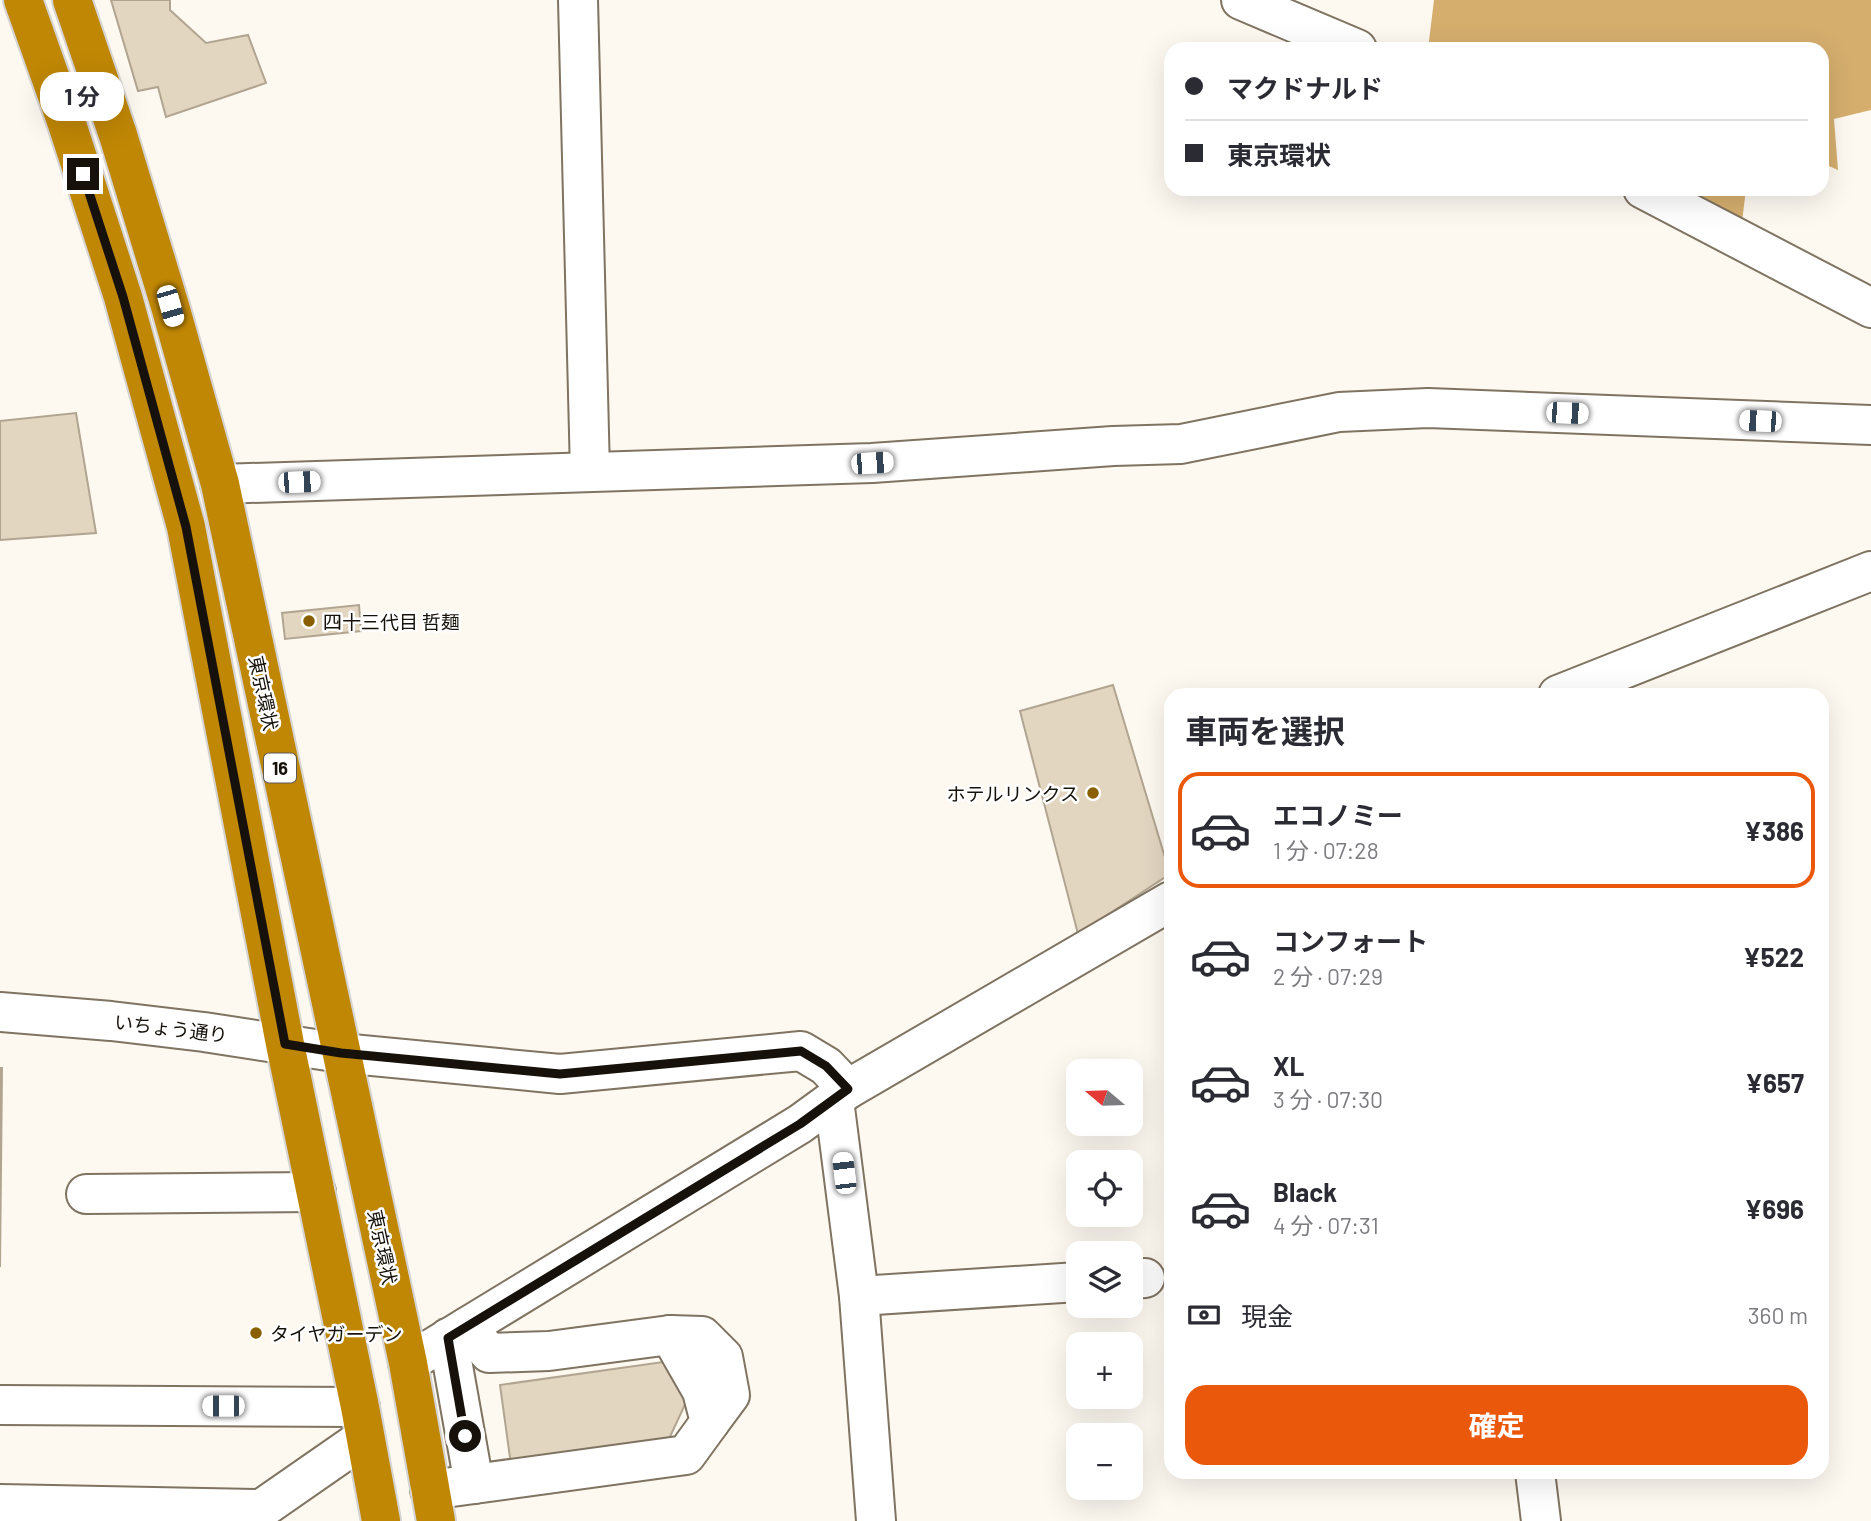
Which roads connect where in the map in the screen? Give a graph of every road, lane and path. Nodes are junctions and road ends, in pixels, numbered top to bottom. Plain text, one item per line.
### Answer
1 (23, 0) edge
2 (72, 0) edge
3 (578, 0) edge
4 (1241, 0) edge
5 (1340, 42) edge
6 (1656, 196) edge
7 (1871, 308) edge
8 (1871, 425) edge
9 (590, 472) junction
10 (220, 484) junction
11 (1871, 571) edge
12 (1576, 688) edge
13 (1164, 905) edge
14 (0, 1012) edge
15 (285, 1044) junction
16 (341, 1053) junction
17 (841, 1094) junction
18 (316, 1192) junction
19 (86, 1194) dead end
20 (1066, 1283) edge
21 (859, 1296) junction
22 (458, 1333) junction
23 (408, 1363) junction
24 (0, 1405) edge
25 (362, 1422) junction
26 (1536, 1479) edge
27 (474, 1484) junction
28 (0, 1503) edge
29 (433, 1506) edge
30 (252, 1515) edge
31 (381, 1521) edge
32 (876, 1521) edge
33 (1541, 1521) edge

1 - 15 highway, 16
2 - 10 highway, 東京環状 / 16
3 - 9 street
4 - 5 street
6 - 7 street
8 - 9 street
9 - 10 street
10 - 16 highway, 東京環状 / 16
11 - 12 street
13 - 17 street
14 - 15 street, いちょう通り
15 - 16 street, いちょう通り
15 - 18 highway, 16
16 - 17 street, いちょう通り
16 - 23 highway, 東京環状 / 16
17 - 21 street
17 - 22 street
18 - 19 street
18 - 25 highway, 16
20 - 21 street
21 - 32 street
22 - 23 street
22 - 27 street
22 - 27 street
23 - 29 highway, 東京環状 / 16
24 - 25 street
25 - 30 street
25 - 31 highway, 16
26 - 33 street
27 - 29 street
28 - 30 street

